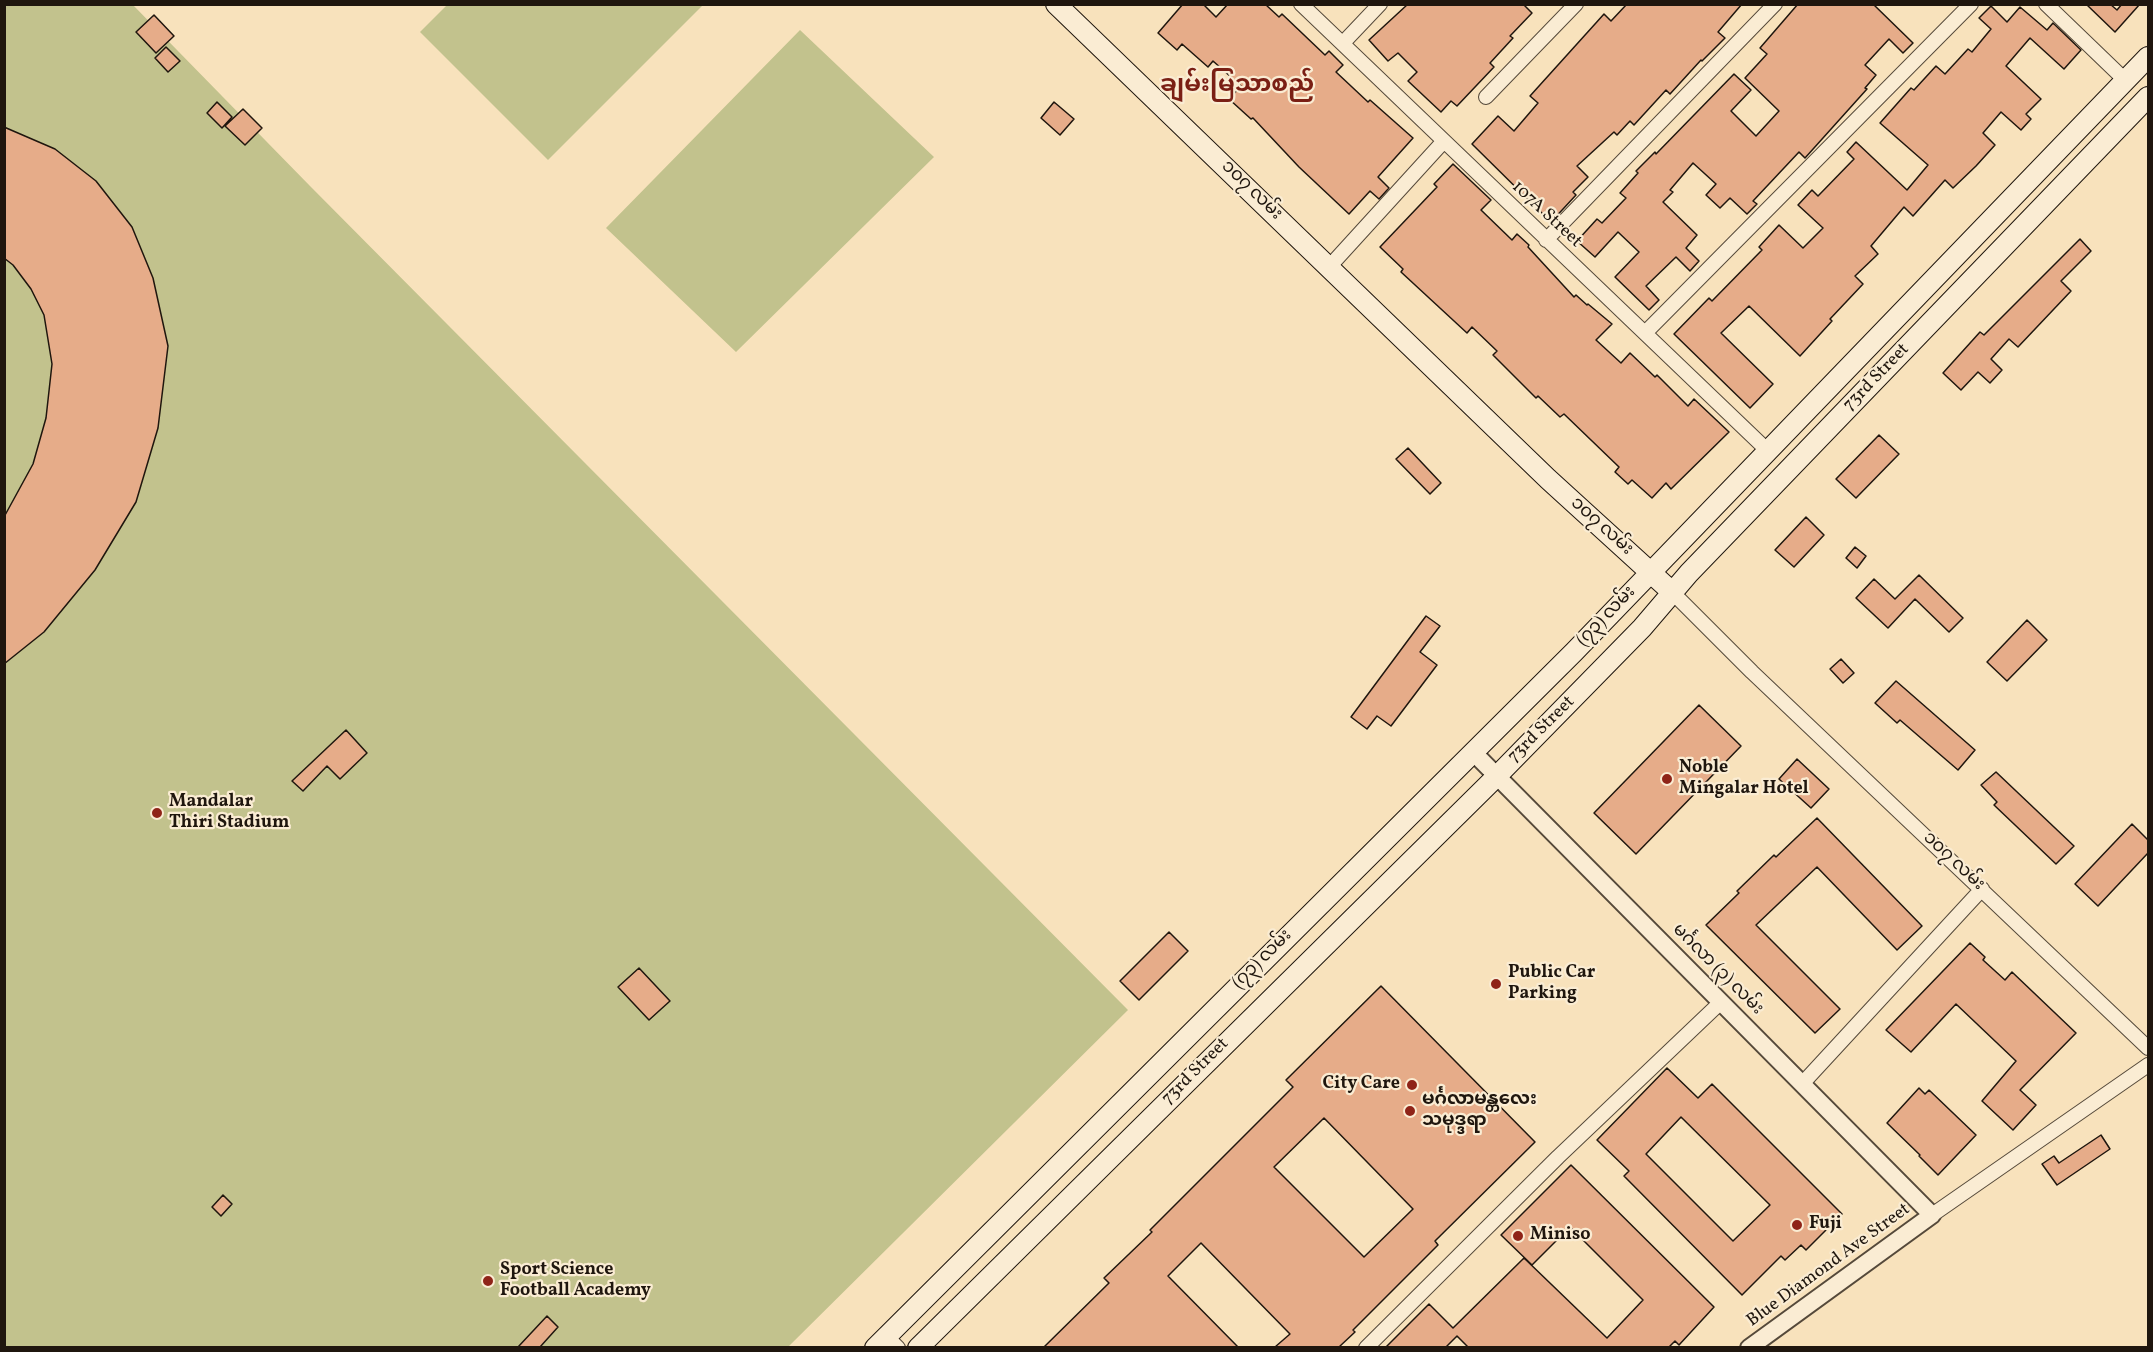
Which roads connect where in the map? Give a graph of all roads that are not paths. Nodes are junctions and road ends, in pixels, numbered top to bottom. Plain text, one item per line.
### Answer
1 (1056, 4) edge
2 (1300, 4) edge
3 (1380, 4) edge
4 (1576, 4) edge
5 (1775, 4) edge
6 (1971, 4) edge
7 (2046, 4) edge
8 (1343, 43) junction
9 (2148, 57) edge
10 (2126, 81) junction
11 (1486, 97) dead end
12 (2148, 97) edge
13 (1443, 142) junction
14 (1546, 240) junction
15 (1330, 266) junction
16 (1645, 333) junction
17 (1768, 451) junction
18 (1650, 572) junction
19 (1672, 592) junction
20 (1473, 752) junction
21 (1497, 776) junction
22 (1982, 889) junction
23 (1721, 1002) junction
24 (2148, 1048) edge
25 (2148, 1065) edge
26 (1802, 1084) junction
27 (1932, 1215) junction
28 (886, 1344) edge
29 (918, 1347) edge
30 (1366, 1347) edge
31 (1749, 1347) edge

1 - 15 main road, ၁၀၇ လမ်း
2 - 8 street, 107A Street
3 - 8 street
4 - 11 street
5 - 14 street
6 - 16 street
7 - 10 street
8 - 13 street, 107A Street
9 - 10 main road, 73rd Street
10 - 17 main road, 73rd Street
12 - 19 main road, 73rd Street
13 - 14 street, 107A Street
13 - 15 street
14 - 16 street, 107A Street
15 - 18 main road, ၁၀၇ လမ်း
16 - 17 street, 107A Street
17 - 18 main road, 73rd Street
18 - 19 main road, ၁၀၇ လမ်း
18 - 20 main road, (၇၃) လမ်း
19 - 21 main road, 73rd Street
19 - 22 street, ၁၀၇ လမ်း
20 - 21 street, မင်္ဂလာ (၃) လမ်း
20 - 28 main road, (၇၃) လမ်း
21 - 23 street, မင်္ဂလာ (၃) လမ်း
21 - 29 main road, 73rd Street
22 - 24 street, ၁၀၇ လမ်း
22 - 26 street
23 - 26 street, မင်္ဂလာ (၃) လမ်း
23 - 30 street
25 - 27 street
26 - 27 street, မင်္ဂလာ (၃) လမ်း
27 - 31 street, Blue Diamond Ave Street

